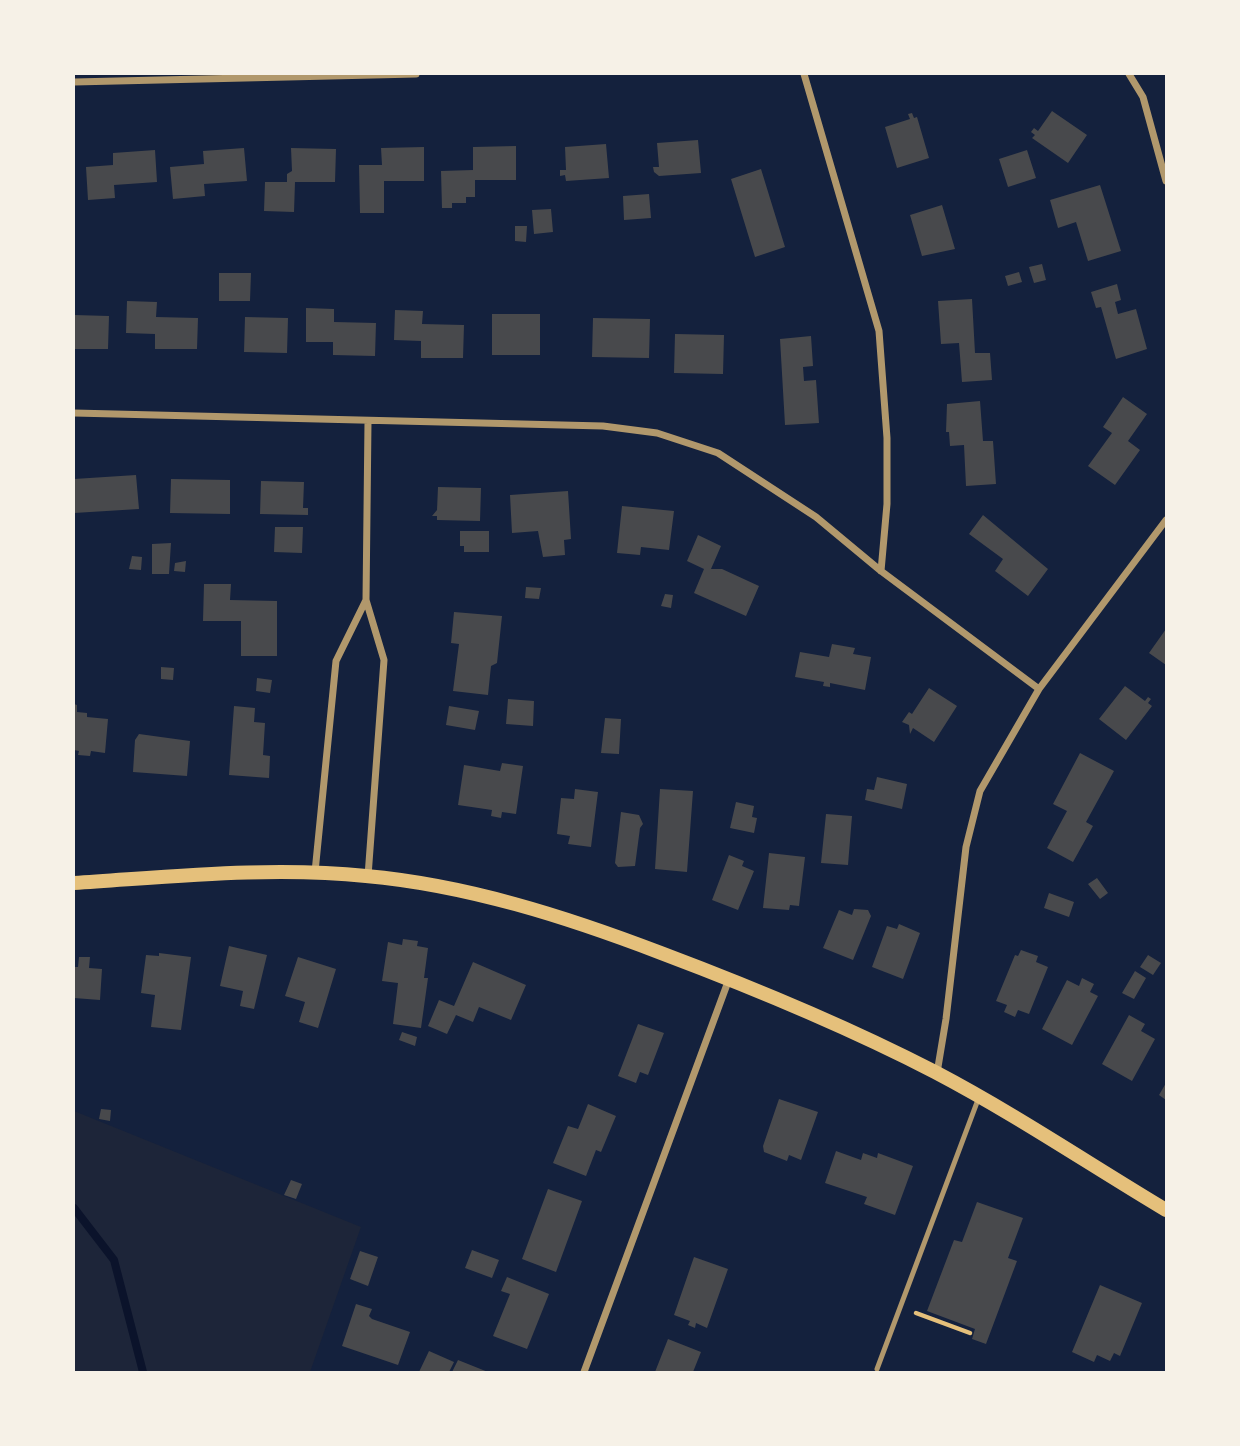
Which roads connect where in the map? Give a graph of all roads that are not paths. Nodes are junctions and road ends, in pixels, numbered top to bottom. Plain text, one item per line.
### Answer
1 (416, 74) edge
2 (804, 74) edge
3 (1129, 74) edge
4 (74, 82) edge
5 (1167, 181) edge
6 (74, 413) edge
7 (368, 422) junction
8 (1167, 520) edge
9 (881, 571) junction
10 (366, 600) junction
11 (1040, 689) junction
12 (315, 872) junction
13 (368, 876) junction
14 (74, 883) edge
15 (729, 978) junction
16 (937, 1073) junction
17 (979, 1097) junction
18 (1167, 1210) edge
19 (877, 1370) dead end
20 (584, 1373) edge

1 - 4 street
2 - 9 street
3 - 5 street
6 - 7 street
7 - 9 street
7 - 10 street
8 - 11 street
9 - 11 street
10 - 12 street
10 - 13 street
11 - 16 street
12 - 13 main road
12 - 14 main road
13 - 15 main road
15 - 16 main road
15 - 20 street
16 - 17 main road
17 - 18 main road
17 - 19 lane

